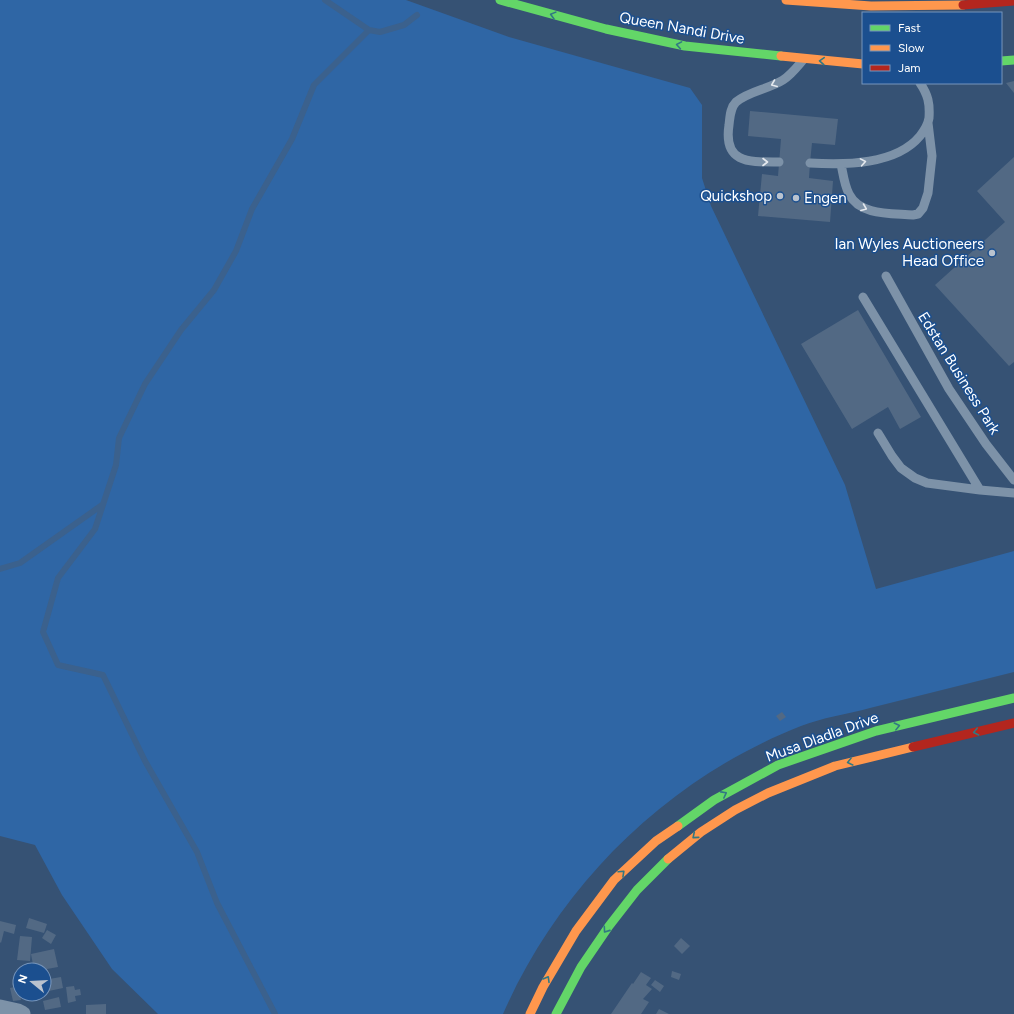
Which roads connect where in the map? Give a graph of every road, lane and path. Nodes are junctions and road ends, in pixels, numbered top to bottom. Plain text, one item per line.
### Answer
1 (500, 0) edge
2 (786, 0) edge
3 (1014, 1) edge
4 (804, 59) junction
5 (1014, 60) edge
6 (1002, 61) edge
7 (862, 64) edge
8 (921, 84) edge
9 (928, 123) junction
10 (779, 162) dead end
11 (810, 163) dead end
12 (841, 164) junction
13 (886, 276) dead end
14 (864, 297) dead end
15 (878, 433) dead end
16 (1014, 480) edge
17 (980, 490) junction
18 (1014, 493) edge
19 (1014, 698) edge
20 (1014, 723) edge
21 (0, 1008) edge
22 (20, 1013) edge
23 (530, 1014) edge
24 (556, 1014) edge

4 -> 1 street, Queen Nandi Drive
2 - 3 street
7 -> 4 street, Queen Nandi Drive
4 -> 10 lane
5 - 6 street
8 - 9 lane
12 -> 9 lane
12 -> 9 lane
11 - 12 lane
13 - 16 lane, Edstan Business Park
14 - 17 lane
15 - 17 lane
17 - 18 lane
23 -> 19 street, Musa Dladla Drive
20 -> 24 street
21 - 22 street

